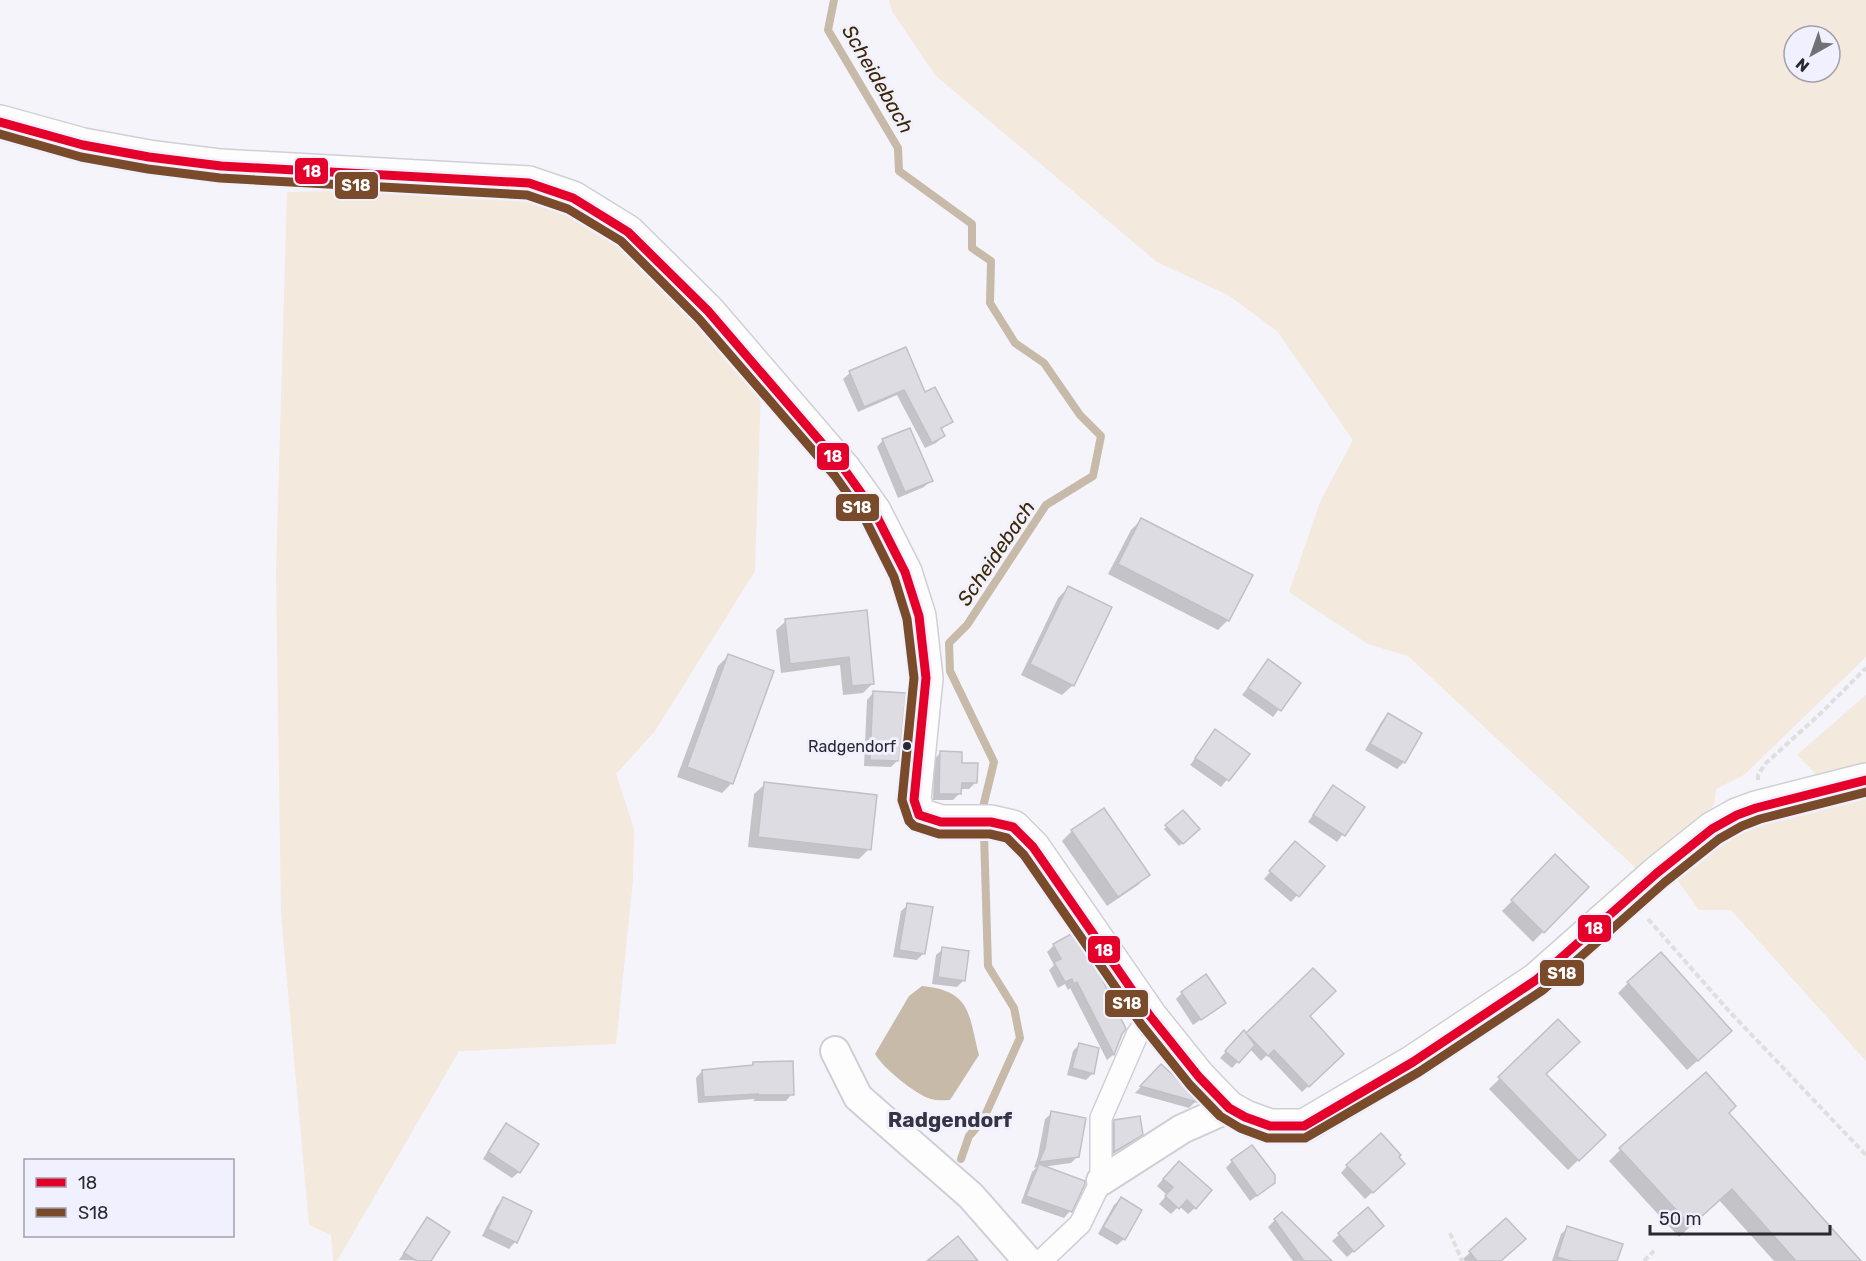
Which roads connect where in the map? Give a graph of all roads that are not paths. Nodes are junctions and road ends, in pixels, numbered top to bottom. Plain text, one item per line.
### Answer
1 (0, 122) edge
2 (1866, 780) edge
3 (1150, 1016) junction
4 (835, 1050) dead end
5 (1229, 1108) junction
6 (1101, 1181) junction
7 (1028, 1261) edge
8 (1041, 1261) edge

1 - 3 street
2 - 5 street
3 - 5 street
3 - 6 street
4 - 7 street
5 - 6 street
6 - 8 street

